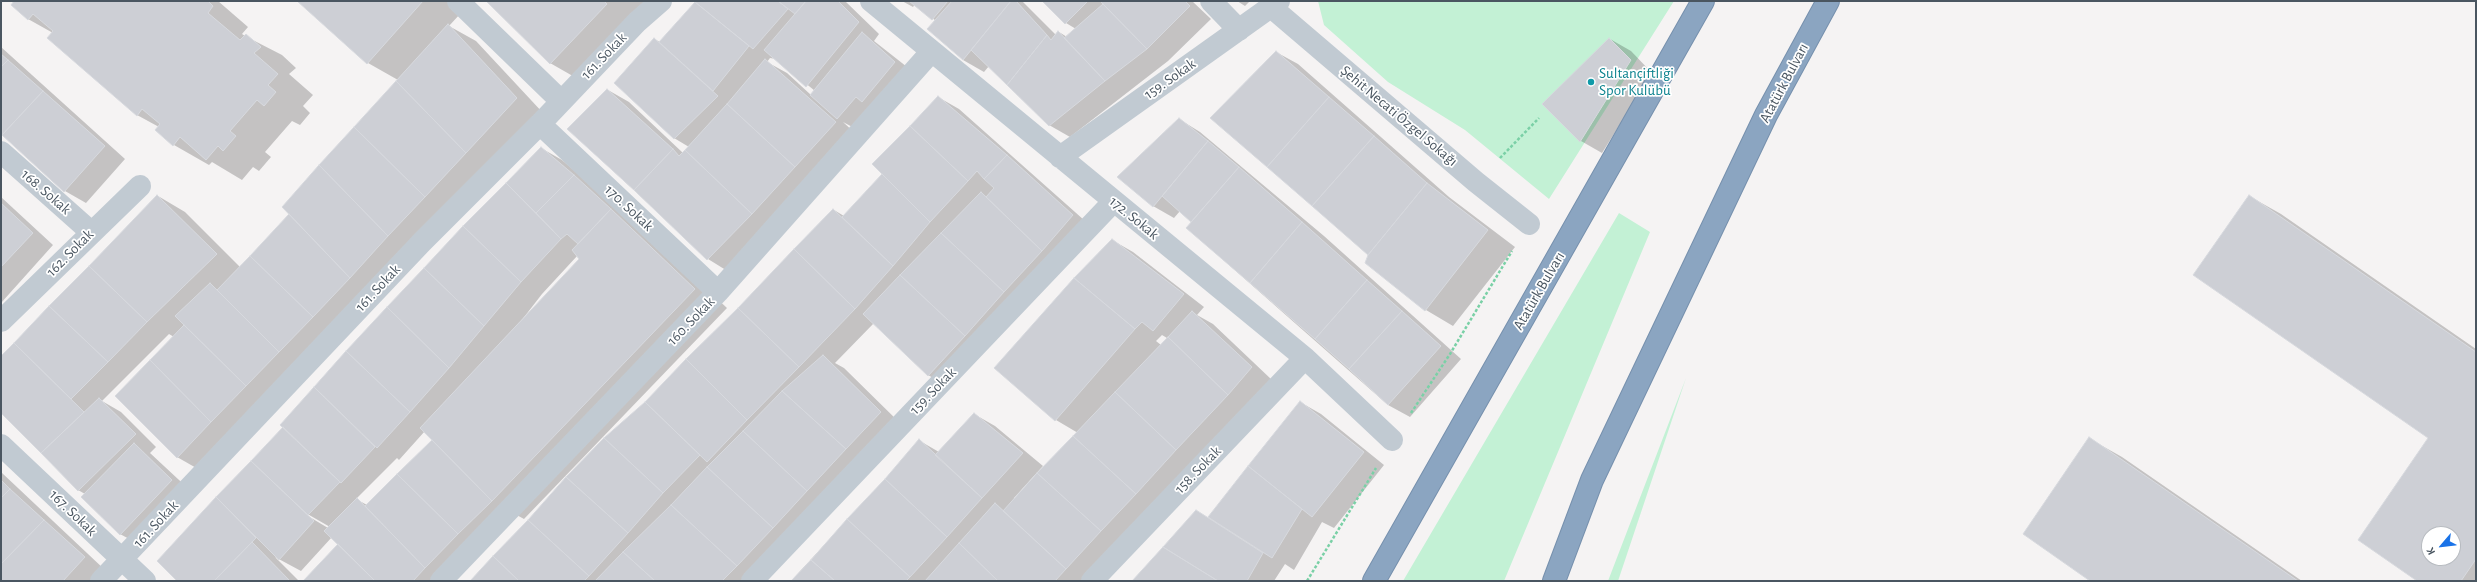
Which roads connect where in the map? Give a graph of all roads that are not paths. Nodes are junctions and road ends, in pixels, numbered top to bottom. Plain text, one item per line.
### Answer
1 (458, 1) edge
2 (661, 1) edge
3 (871, 1) edge
4 (1211, 1) edge
5 (1704, 1) edge
6 (1828, 1) edge
7 (1275, 4) edge
8 (1239, 30) junction
9 (930, 52) junction
10 (561, 101) junction
11 (540, 124) junction
12 (1, 152) edge
13 (1060, 157) junction
14 (140, 186) dead end
15 (1113, 202) junction
16 (1529, 224) road end
17 (91, 232) junction
18 (718, 292) junction
19 (1, 321) edge
20 (1305, 358) junction
21 (1392, 440) road end
22 (1, 445) edge
23 (122, 560) junction
24 (101, 581) edge
25 (145, 581) edge
26 (441, 581) edge
27 (752, 581) edge
28 (1092, 581) edge
29 (1374, 581) edge
30 (1554, 581) edge

1 - 10 street
2 - 10 street, 161. Sokak
3 - 9 street, 172. Sokak
4 - 8 street
5 - 29 highway, Atatürk Bulvarı
6 - 30 highway, Atatürk Bulvarı
7 - 8 street, 159. Sokak
7 - 16 street, Şehit Necati Özgel Sokağı
8 - 13 street, 159. Sokak
9 - 13 street, 172. Sokak
9 - 18 street, 160. Sokak
10 - 11 street, 161. Sokak
11 - 18 street, 170. Sokak
11 - 23 street, 161. Sokak
12 - 17 street, 168. Sokak
13 - 15 street, 172. Sokak
14 - 17 street, 162. Sokak
15 - 20 street, 172. Sokak
15 - 27 street, 159. Sokak
17 - 19 street, 162. Sokak
18 - 26 street, 160. Sokak
20 - 21 street, 172. Sokak
20 - 28 street, 158. Sokak
22 - 23 street, 167. Sokak
23 - 24 street, 161. Sokak
23 - 25 street, 167. Sokak

